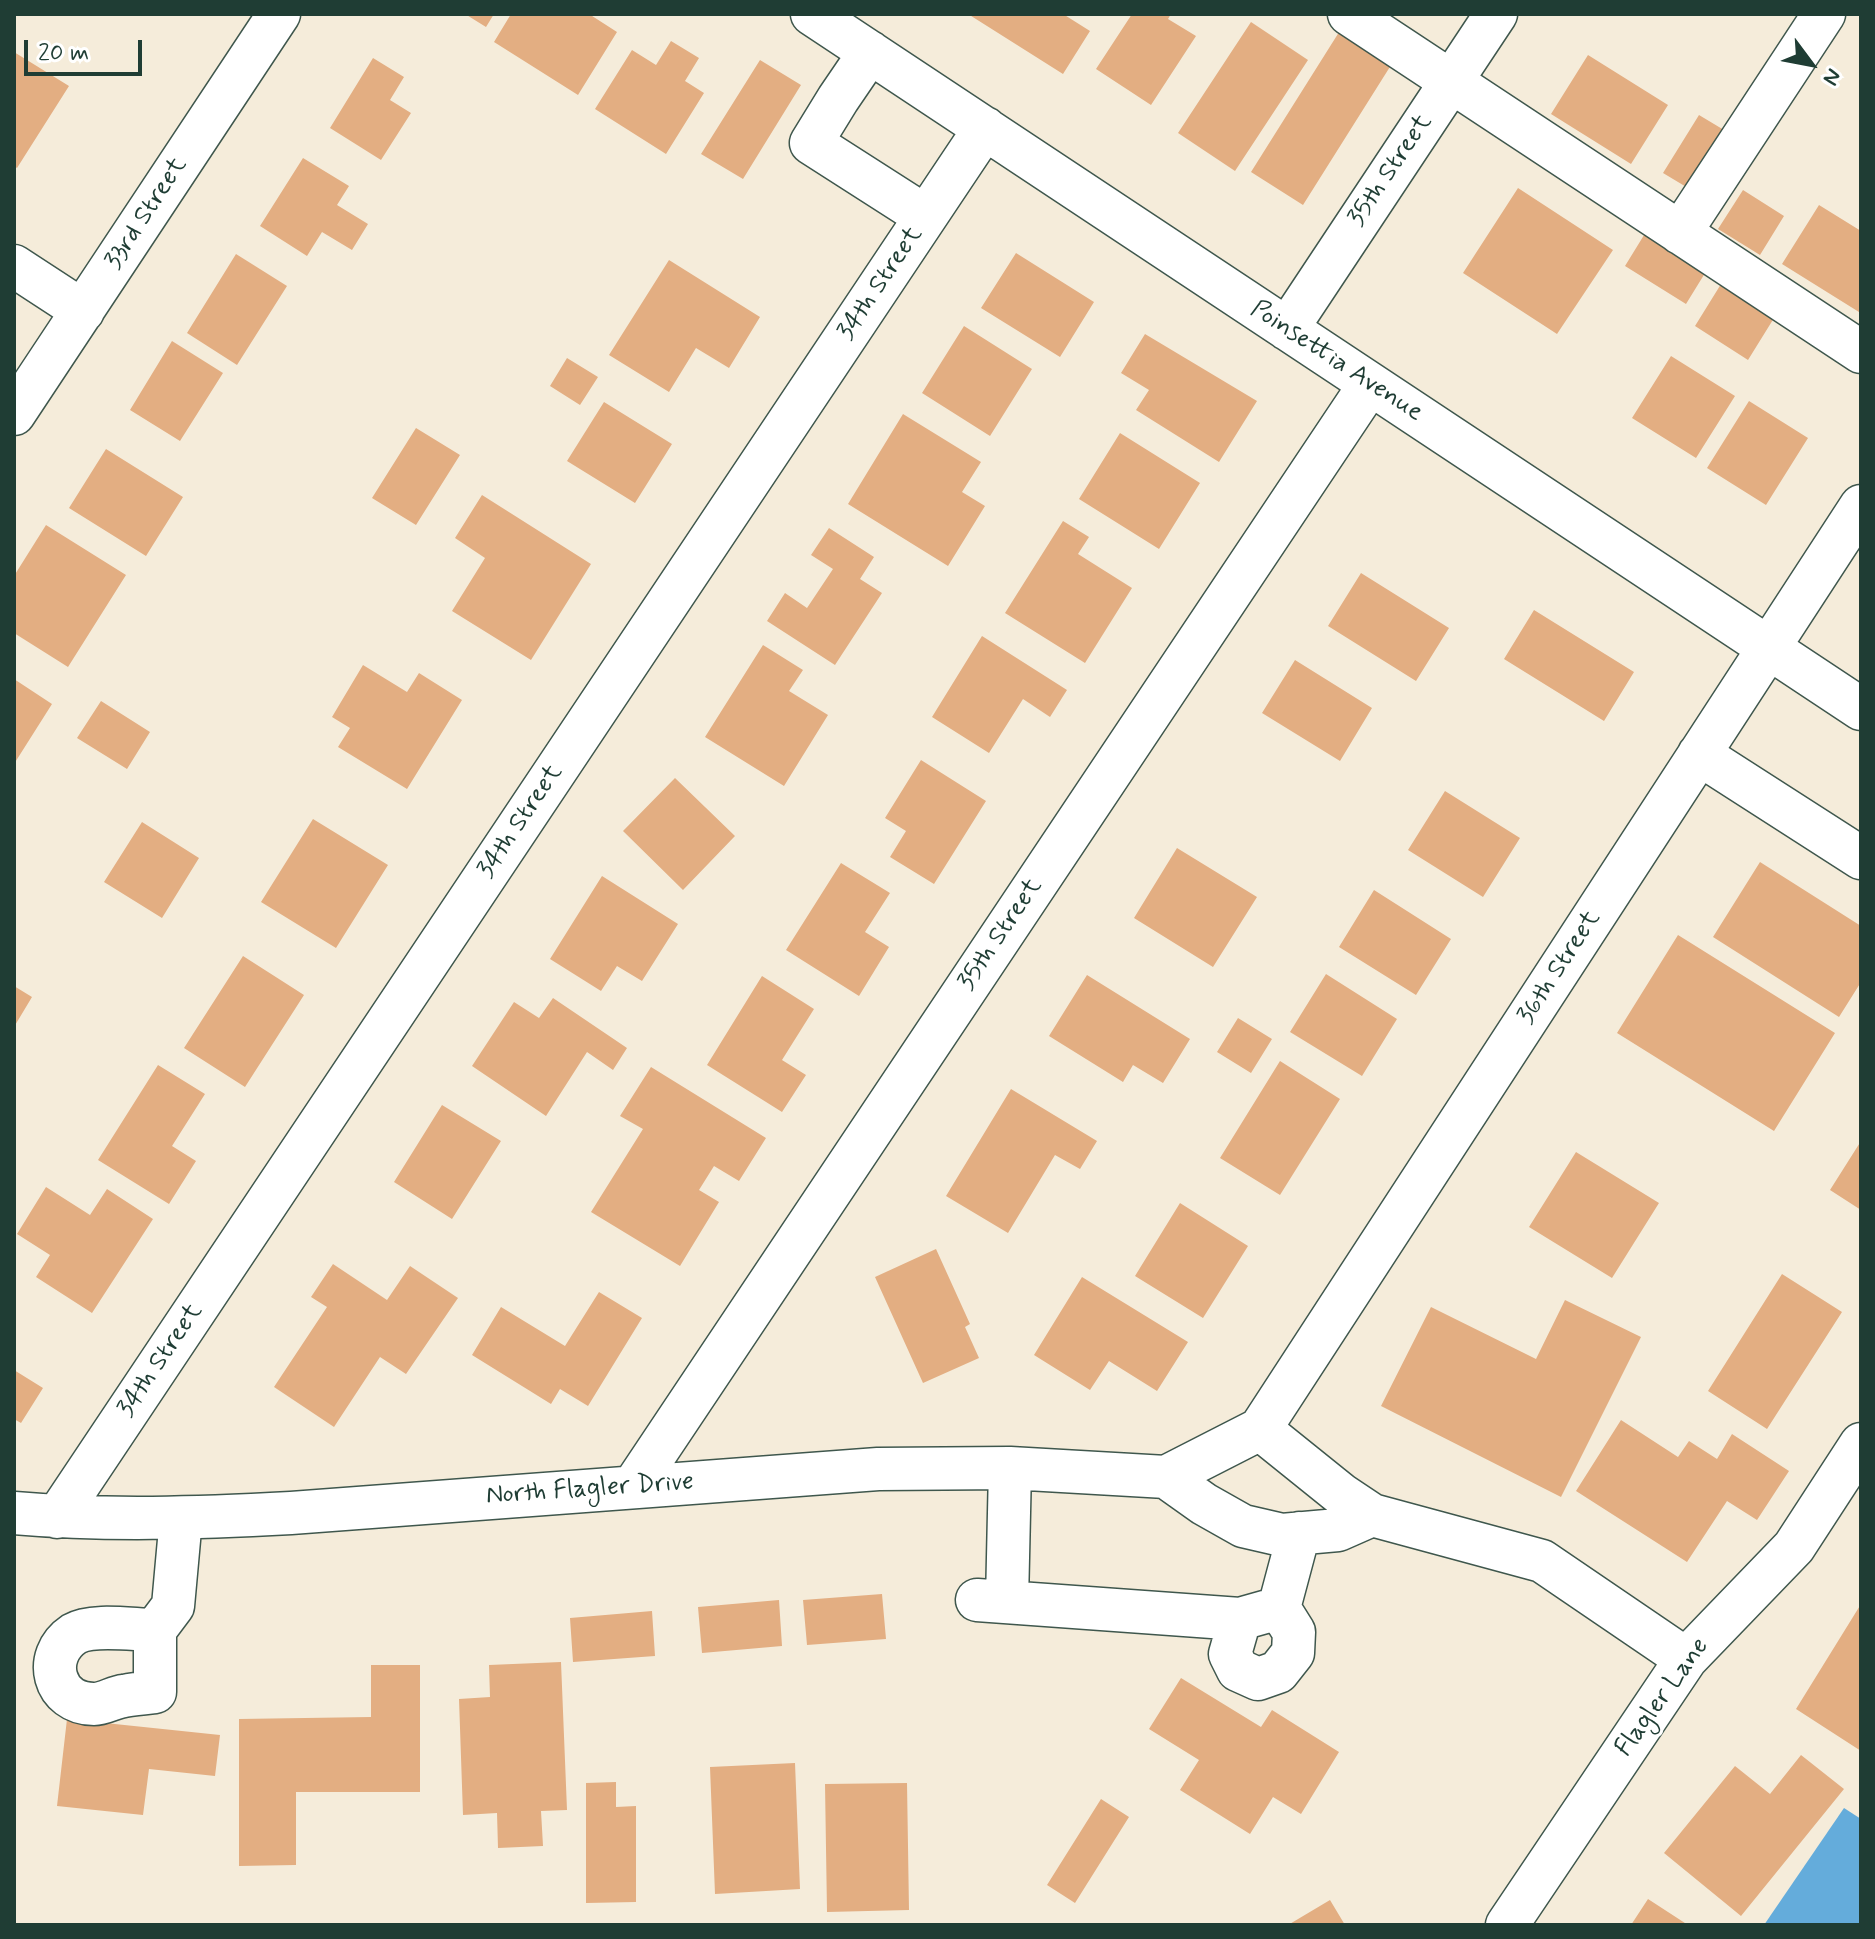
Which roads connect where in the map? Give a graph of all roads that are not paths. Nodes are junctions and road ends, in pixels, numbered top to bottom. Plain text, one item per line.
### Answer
1 (279, 14) edge
2 (1349, 14) edge
3 (1496, 14) edge
4 (1824, 14) edge
5 (828, 18) edge
6 (870, 52) junction
7 (1450, 83) junction
8 (985, 128) junction
9 (925, 216) junction
10 (1680, 233) junction
11 (14, 266) edge
12 (83, 311) junction
13 (1287, 329) junction
14 (1861, 352) edge
15 (1370, 384) junction
16 (14, 414) edge
17 (1861, 506) edge
18 (1768, 648) junction
19 (1861, 709) edge
20 (1699, 754) junction
21 (1861, 858) edge
22 (1260, 1429) junction
23 (1861, 1444) edge
24 (1010, 1468) junction
25 (1166, 1477) junction
26 (633, 1487) junction
27 (14, 1513) edge
28 (1372, 1515) junction
29 (57, 1517) junction
30 (181, 1518) junction
31 (1299, 1533) junction
32 (155, 1630) dead end
33 (1686, 1659) junction
34 (1507, 1925) edge

1 - 12 street, 33rd Street
2 - 7 street
3 - 7 street, 35th Street
4 - 10 street
5 - 6 street, Poinsettia Avenue
6 - 8 street, Poinsettia Avenue
6 - 9 street
7 - 10 street
7 - 13 street, 35th Street
8 - 9 street, 34th Street
8 - 13 street, Poinsettia Avenue
9 - 29 street, 34th Street
10 - 14 street
11 - 12 street
12 - 16 street, 33rd Street
13 - 15 street, Poinsettia Avenue
15 - 18 street, Poinsettia Avenue
15 - 26 street, 35th Street
17 - 18 street, 36th Street
18 - 19 street, Poinsettia Avenue
18 - 20 street, 36th Street
20 - 21 street
20 - 22 street, 36th Street
22 - 25 street
22 - 28 street
23 - 33 street, Flagler Lane
24 - 25 street, North Flagler Drive
24 - 26 street, North Flagler Drive
24 - 31 street
25 - 31 street
26 - 30 street, North Flagler Drive
27 - 29 street, North Flagler Drive
28 - 31 street
28 - 33 street
29 - 30 street, North Flagler Drive
30 - 32 street
33 - 34 street, Flagler Lane

